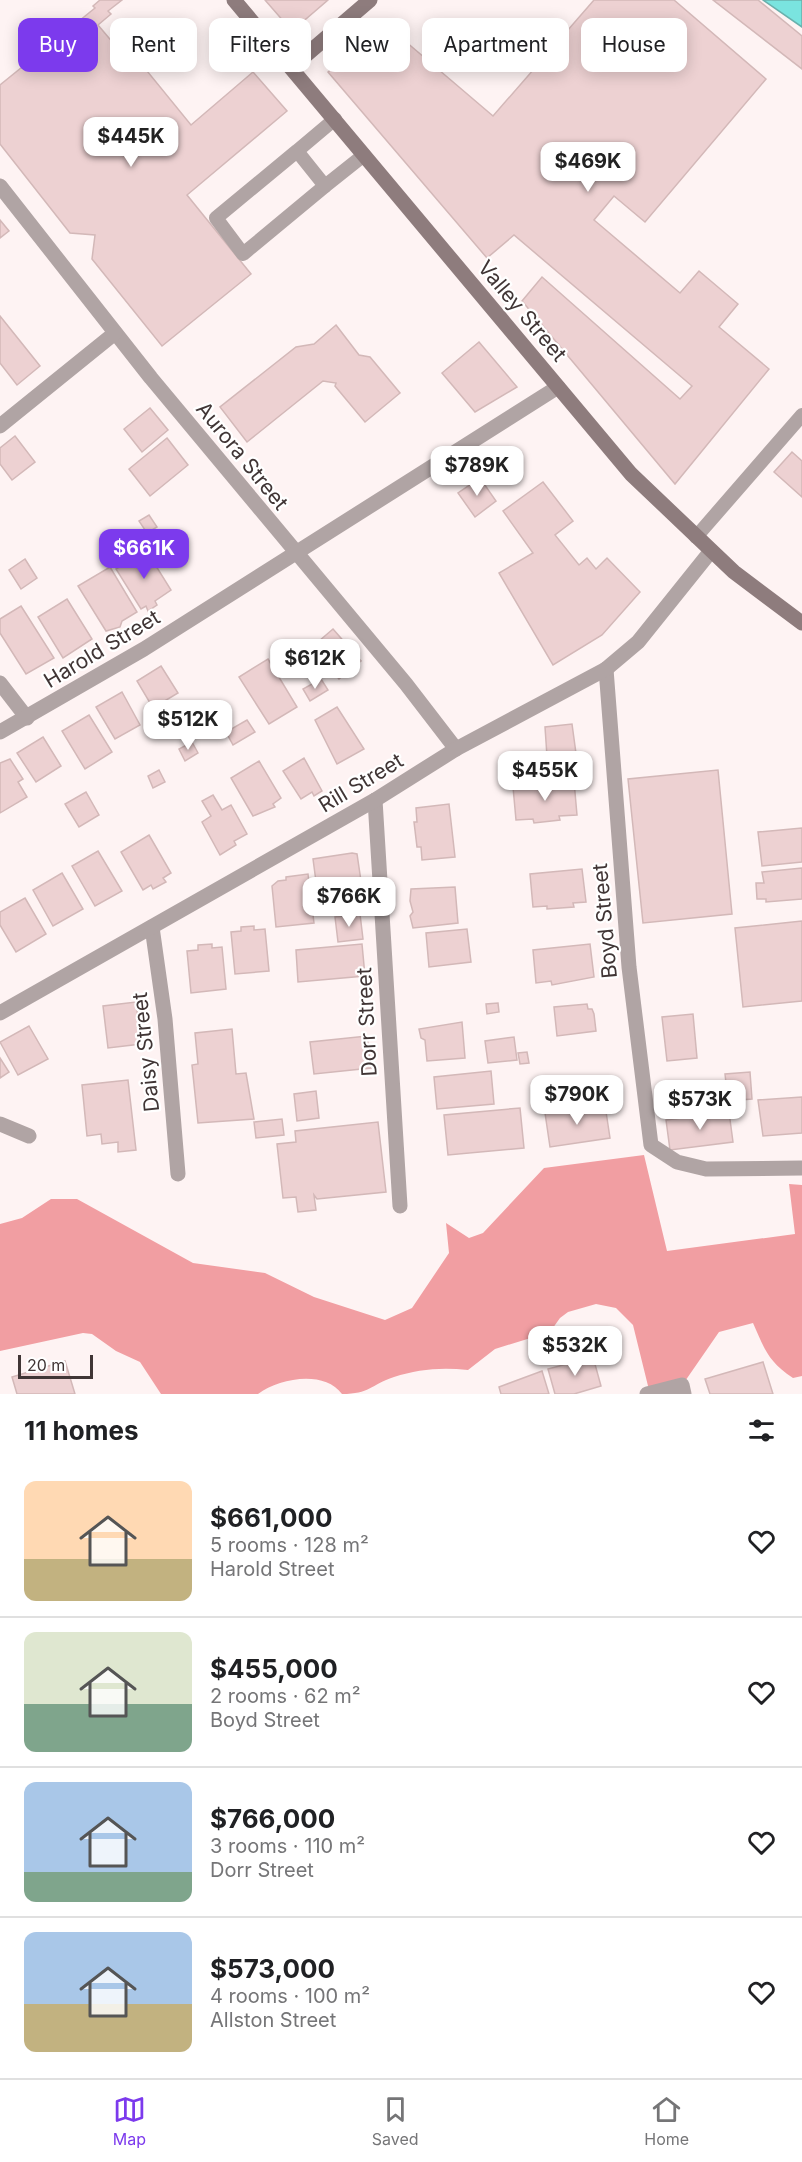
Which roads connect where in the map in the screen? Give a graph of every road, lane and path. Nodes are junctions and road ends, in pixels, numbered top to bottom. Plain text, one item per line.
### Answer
1 (234, 0) edge
2 (370, 0) edge
3 (250, 18) edge
4 (311, 51) edge
5 (296, 72) edge
6 (335, 119) junction
7 (297, 151) junction
8 (364, 156) junction
9 (0, 186) edge
10 (325, 186) junction
11 (115, 333) junction
12 (558, 387) junction
13 (802, 415) edge
14 (0, 426) edge
15 (696, 537) junction
16 (711, 551) junction
17 (296, 554) junction
18 (802, 623) edge
19 (606, 669) junction
20 (0, 683) edge
21 (27, 718) junction
22 (0, 732) edge
23 (456, 749) junction
24 (375, 800) junction
25 (152, 927) junction
26 (0, 1013) edge
27 (0, 1124) edge
28 (29, 1136) dead end
29 (802, 1168) edge
30 (178, 1174) dead end
31 (400, 1206) dead end
32 (678, 1390) edge
33 (646, 1394) edge

1 - 3 main road, Valley Street
2 - 4 main road
5 - 6 main road, Valley Street
6 - 7 lane
6 - 8 main road, Valley Street
7 - 10 lane
7 - 10 lane
8 - 10 lane
8 - 12 main road, Valley Street
9 - 11 street, Aurora Street
11 - 14 street
11 - 17 street, Aurora Street
12 - 15 main road, Valley Street
12 - 17 street, Harold Street
13 - 15 lane
15 - 16 main road, Valley Street
16 - 18 main road, Valley Street
16 - 19 street, Rill Street
17 - 21 street, Harold Street
17 - 23 street, Aurora Street
19 - 23 street, Rill Street
19 - 29 street, Boyd Street
20 - 21 street
21 - 22 street, Harold Street
23 - 24 street, Rill Street
24 - 25 street, Rill Street
24 - 31 street, Dorr Street
25 - 26 street, Rill Street
25 - 30 street, Daisy Street
27 - 28 street
32 - 33 street

